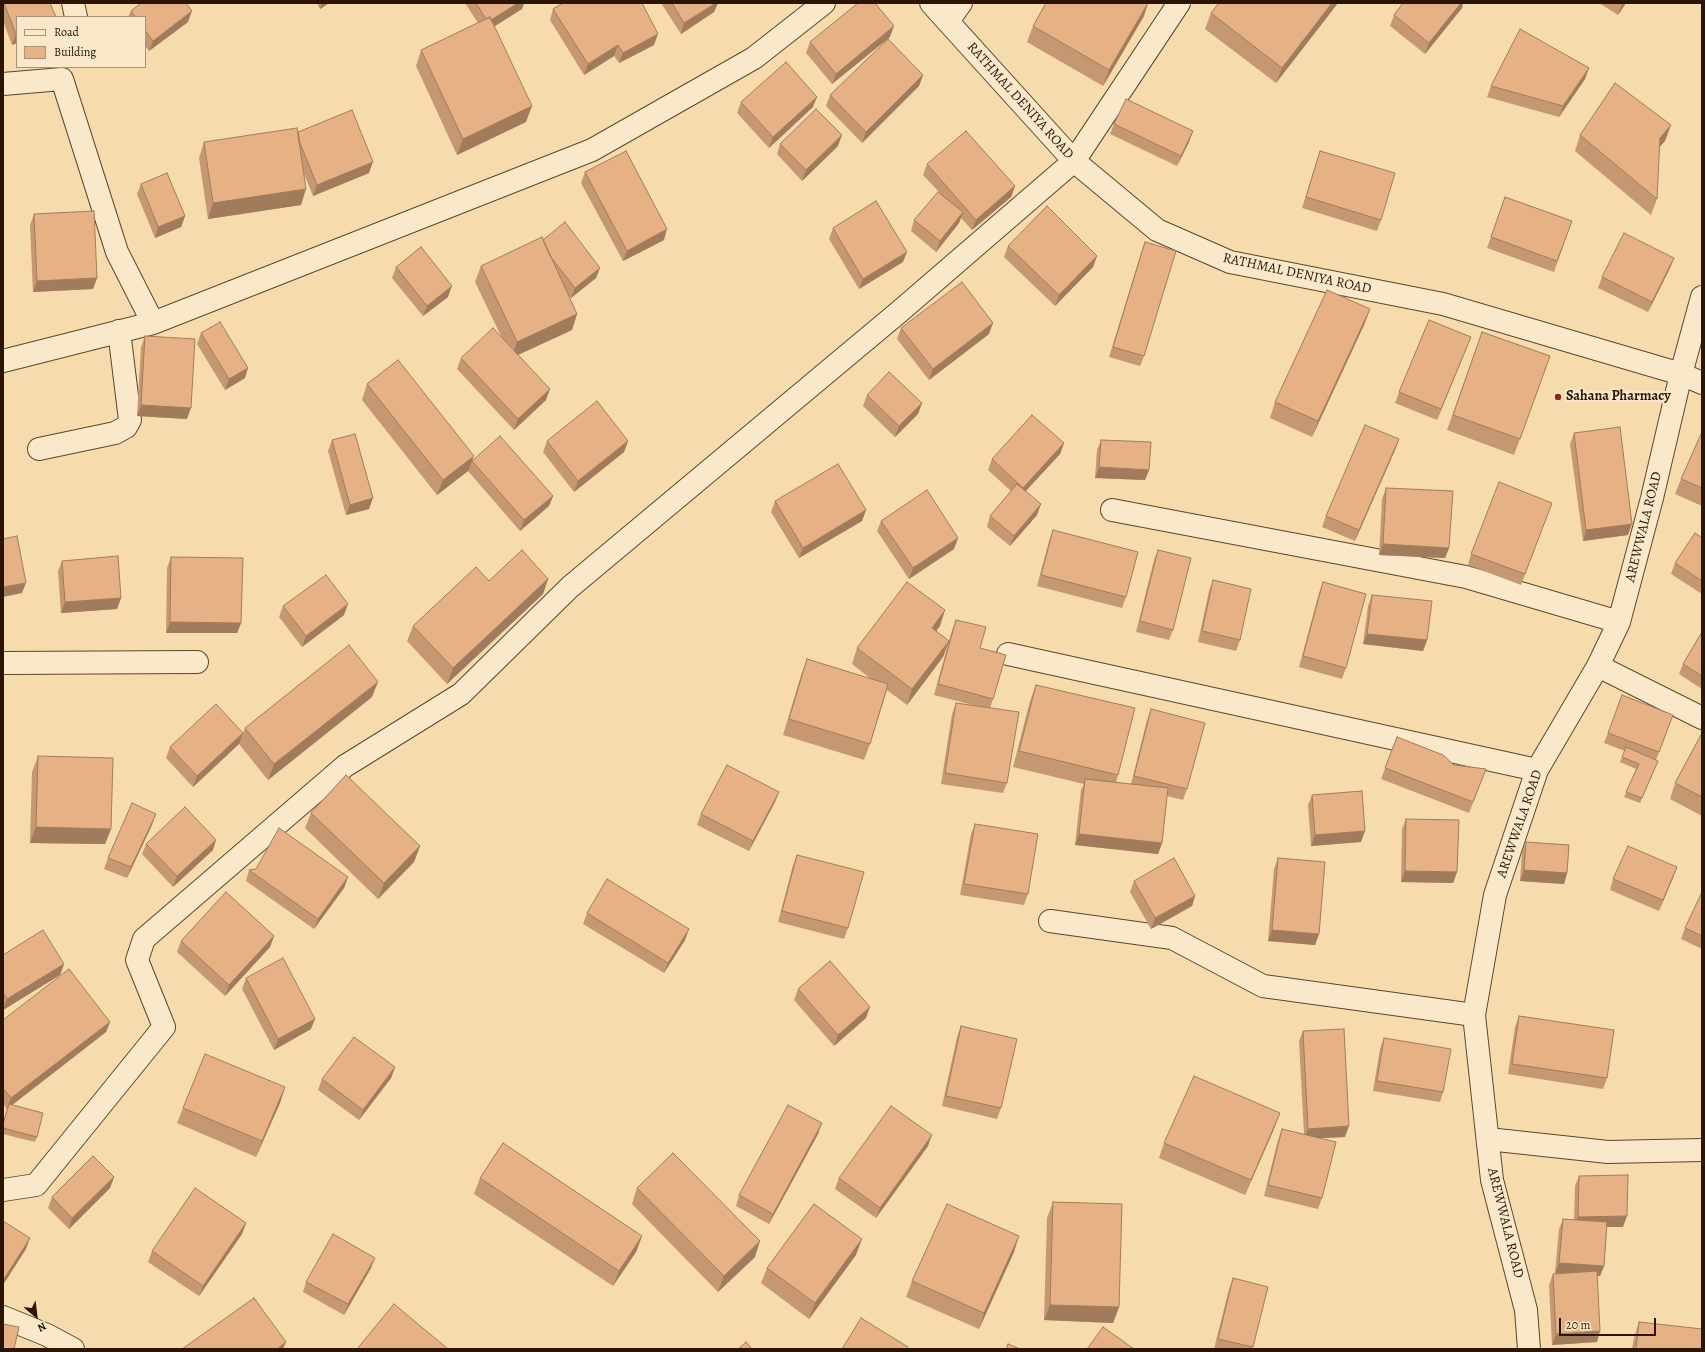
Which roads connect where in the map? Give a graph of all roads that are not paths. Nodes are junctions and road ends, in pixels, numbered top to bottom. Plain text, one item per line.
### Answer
1 (74, 3) edge
2 (824, 3) edge
3 (931, 3) edge
4 (961, 3) edge
5 (1179, 3) edge
6 (76, 16) edge
7 (948, 21) junction
8 (65, 73) edge
9 (3, 84) edge
10 (1074, 161) junction
11 (1702, 297) edge
12 (153, 323) junction
13 (119, 331) junction
14 (3, 361) edge
15 (1681, 374) junction
16 (1702, 383) edge
17 (39, 448) dead end
18 (1112, 510) dead end
19 (1620, 622) junction
20 (1008, 654) dead end
21 (197, 662) dead end
22 (3, 663) edge
23 (1598, 666) junction
24 (1702, 718) edge
25 (1537, 770) junction
26 (1050, 921) dead end
27 (1474, 1015) junction
28 (1488, 1139) junction
29 (1702, 1150) edge
30 (3, 1190) edge
31 (3, 1317) edge
32 (73, 1349) edge
33 (1529, 1349) edge

1 - 6 street
2 - 12 street
3 - 7 street, RATHMAL DENIYA ROAD
4 - 7 street
5 - 10 street
7 - 10 street, RATHMAL DENIYA ROAD
8 - 9 street
8 - 12 street
10 - 15 street, RATHMAL DENIYA ROAD
10 - 30 street
11 - 15 street, AREWWALA ROAD
12 - 13 street
13 - 14 street
13 - 17 street
15 - 16 street, RATHMAL DENIYA ROAD
15 - 19 street, AREWWALA ROAD
18 - 19 street
19 - 23 street, AREWWALA ROAD
20 - 25 street
21 - 22 street
23 - 24 street
23 - 25 street, AREWWALA ROAD
25 - 27 street, AREWWALA ROAD
26 - 27 street
27 - 28 street, AREWWALA ROAD
28 - 29 street
28 - 33 street, AREWWALA ROAD
31 - 32 street

